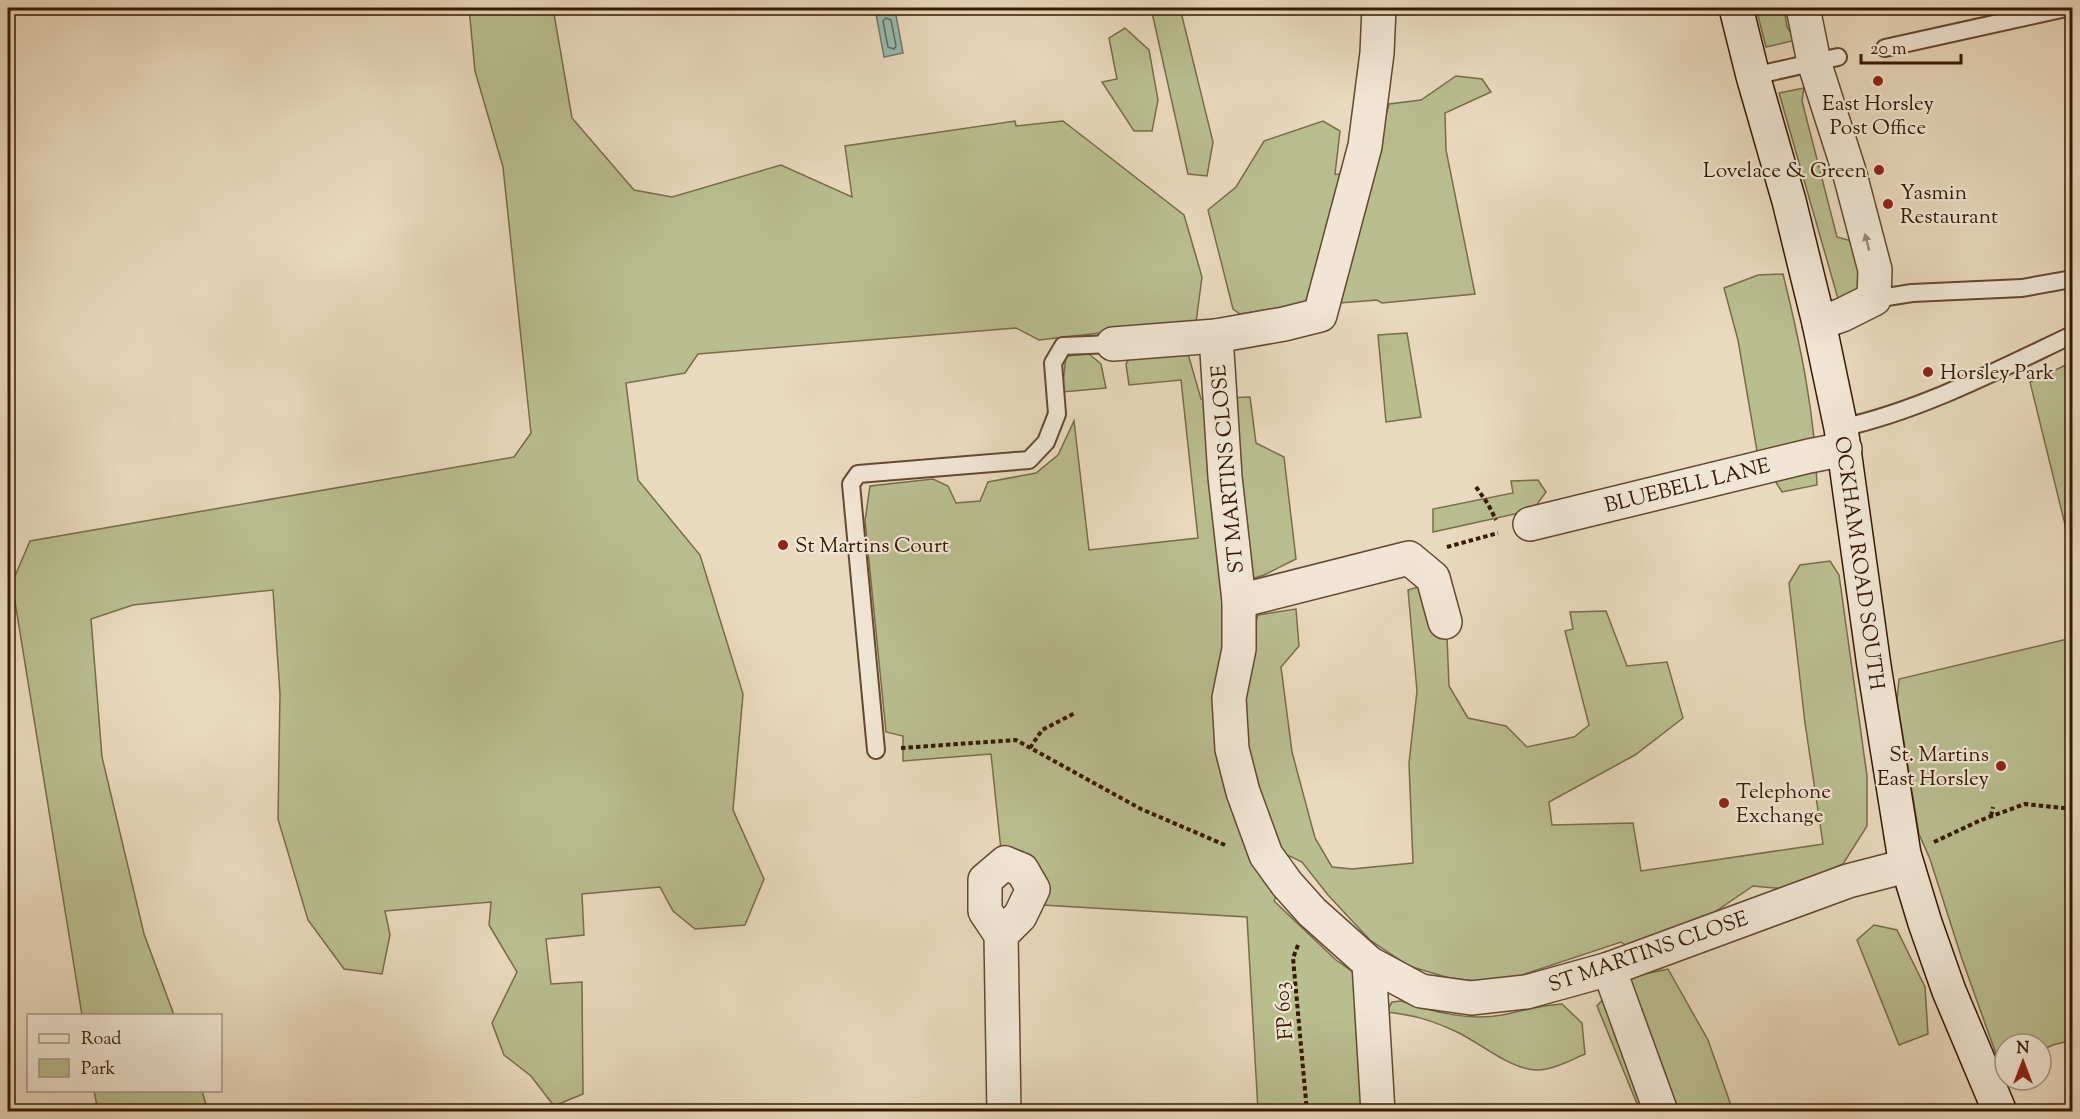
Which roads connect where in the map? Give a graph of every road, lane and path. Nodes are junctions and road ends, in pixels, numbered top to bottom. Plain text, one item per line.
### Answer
1 (1379, 8) edge
2 (1736, 8) edge
3 (1803, 8) edge
4 (2066, 8) edge
5 (1886, 48) dead end
6 (1826, 59) junction
7 (1753, 76) junction
8 (2073, 279) edge
9 (1874, 299) junction
10 (1819, 323) junction
11 (2073, 335) edge
12 (1216, 336) junction
13 (1113, 344) joint
14 (1843, 439) junction
15 (1476, 487) dead end
16 (1516, 528) joint
17 (1475, 539) dead end
18 (1444, 548) dead end
19 (1239, 601) junction
20 (1445, 622) dead end
21 (1075, 713) dead end
22 (1030, 748) junction
23 (876, 750) joint
24 (1993, 807) dead end
25 (2073, 809) edge
26 (1991, 816) junction
27 (1266, 855) junction
28 (1905, 860) junction
29 (1312, 912) junction
30 (1001, 935) dead end
31 (1369, 963) junction
32 (1609, 969) junction
33 (1004, 1112) edge
34 (1307, 1112) edge
35 (1378, 1112) edge
36 (1661, 1112) edge
37 (2000, 1112) edge

1 - 12 street
2 - 7 street, OCKHAM ROAD SOUTH
3 - 6 street
4 - 5 lane
6 - 7 lane
9 -> 6 street
7 - 10 street, OCKHAM ROAD SOUTH
8 - 9 lane
9 - 10 street
10 - 14 street, OCKHAM ROAD SOUTH
11 - 14 lane
12 - 13 street
12 - 19 street, ST MARTINS CLOSE
13 - 23 lane
14 - 16 street, BLUEBELL LANE
14 - 28 street, OCKHAM ROAD SOUTH
15 - 16 path
17 - 18 path
19 - 20 street, ST MARTINS CLOSE
19 - 27 street, ST MARTINS CLOSE
21 - 22 path
22 - 23 path
22 - 27 path
24 - 26 path
25 - 26 path
26 - 28 path
27 - 29 street, ST MARTINS CLOSE
28 - 32 street, ST MARTINS CLOSE
28 - 37 street, OCKHAM ROAD SOUTH
29 - 31 street, ST MARTINS CLOSE
29 - 34 path, FP 603
30 - 33 street
31 - 32 street, ST MARTINS CLOSE
31 - 35 street
32 - 36 street

